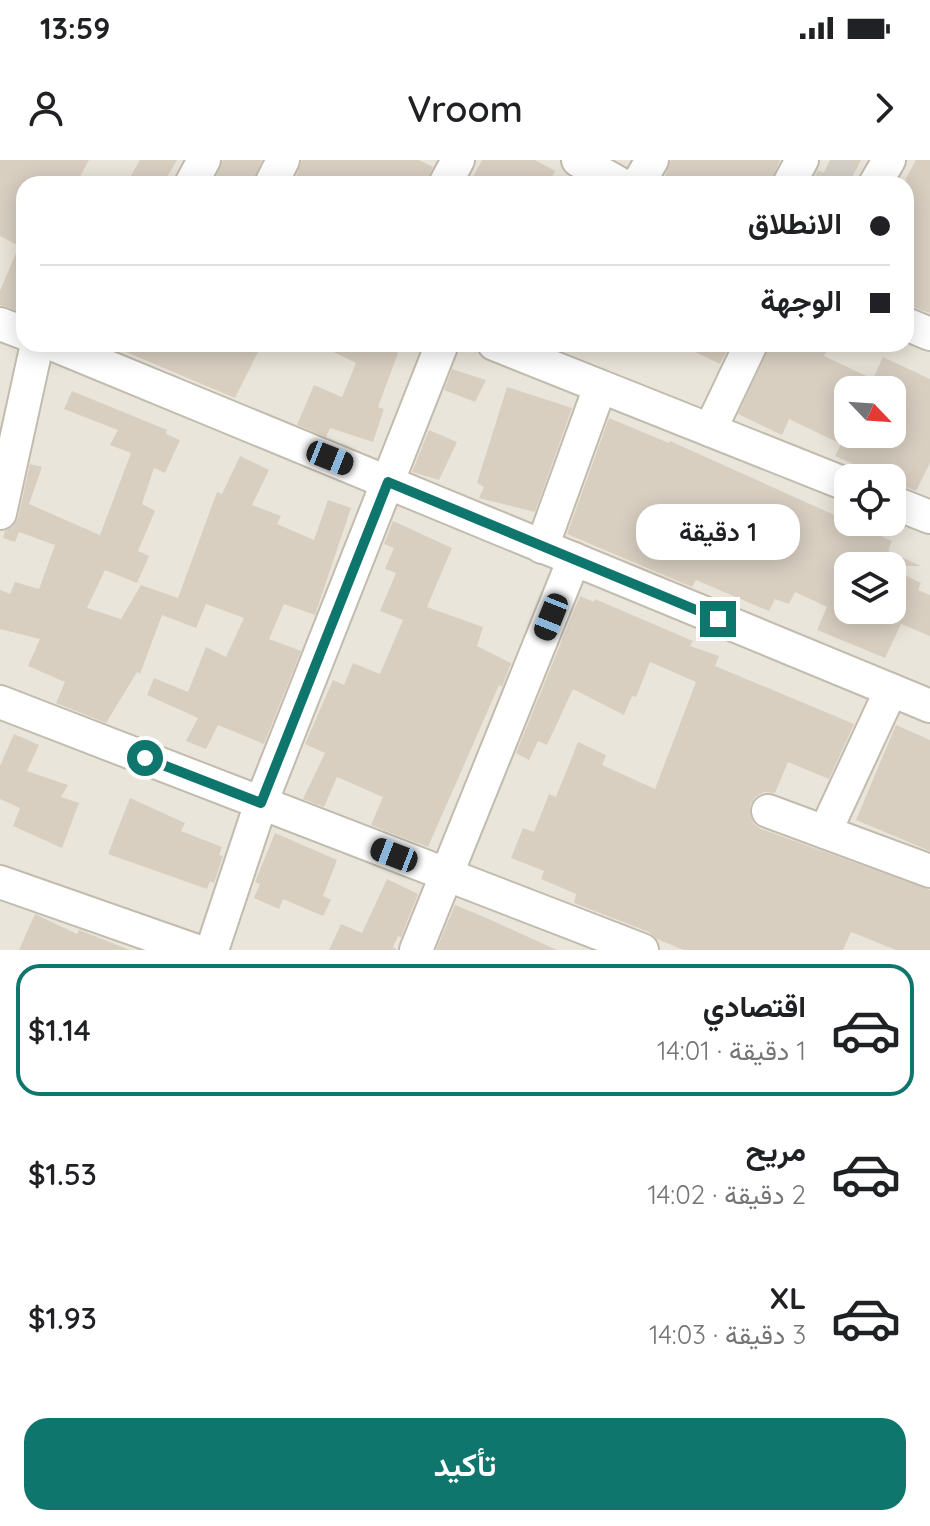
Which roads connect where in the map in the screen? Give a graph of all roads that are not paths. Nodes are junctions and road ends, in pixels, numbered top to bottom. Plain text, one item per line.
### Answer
1 (889, 160) edge
2 (579, 167) edge
3 (838, 172) edge
4 (601, 176) edge
5 (35, 352) edge
6 (439, 352) edge
7 (514, 352) edge
8 (747, 352) edge
9 (101, 353) edge
10 (600, 387) junction
11 (710, 430) junction
12 (834, 479) edge
13 (388, 482) junction
14 (906, 508) edge
15 (0, 513) edge
16 (930, 517) edge
17 (542, 547) junction
18 (574, 559) junction
19 (891, 690) junction
20 (0, 702) edge
21 (930, 706) edge
22 (261, 803) junction
23 (768, 811) dead end
24 (825, 832) junction
25 (930, 871) edge
26 (447, 875) junction
27 (0, 882) edge
28 (194, 950) edge
29 (212, 950) edge
30 (416, 950) edge
31 (642, 950) edge

1 - 3 street
2 - 4 street
5 - 15 street
6 - 13 street
7 - 10 street
8 - 11 street
9 - 13 street
10 - 11 street
10 - 17 street
11 - 12 street
13 - 17 street
13 - 22 street
14 - 16 street
17 - 18 street
18 - 19 street
18 - 26 street
19 - 21 street
19 - 24 street
20 - 22 street
22 - 26 street
22 - 29 street
23 - 24 street
24 - 25 street
26 - 30 street
26 - 31 street
27 - 28 street

